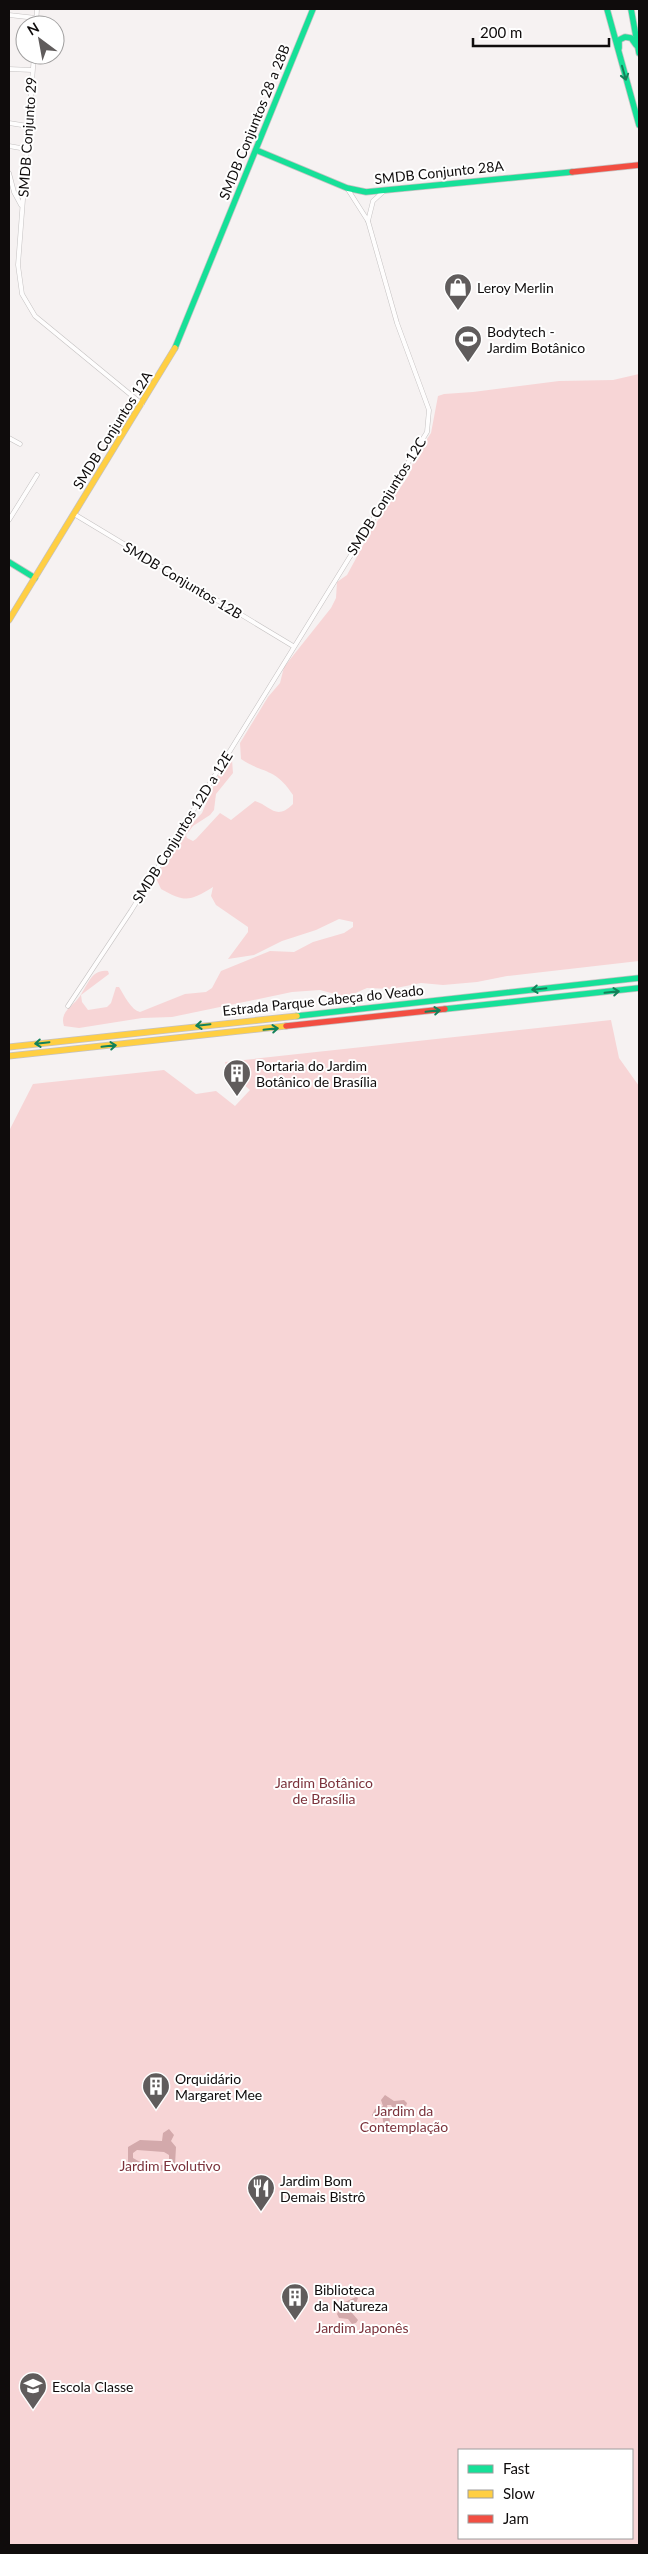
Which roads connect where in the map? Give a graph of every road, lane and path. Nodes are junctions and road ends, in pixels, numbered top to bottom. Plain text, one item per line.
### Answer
1 (313, 9) edge
2 (607, 9) edge
3 (632, 9) edge
4 (638, 50) edge
5 (619, 54) junction
6 (33, 65) edge
7 (9, 69) edge
8 (32, 70) junction
9 (9, 123) edge
10 (639, 125) edge
11 (28, 126) junction
12 (9, 146) edge
13 (26, 149) junction
14 (256, 150) junction
15 (639, 159) edge
16 (632, 164) junction
17 (639, 165) edge
18 (9, 173) edge
19 (347, 188) junction
20 (386, 191) junction
21 (22, 206) junction
22 (368, 220) junction
23 (219, 245) joint
24 (142, 404) junction
25 (9, 438) edge
26 (20, 444) dead end
27 (36, 475) dead end
28 (74, 514) junction
29 (9, 520) edge
30 (9, 562) edge
31 (35, 578) junction
32 (9, 620) edge
33 (293, 646) junction
34 (639, 978) edge
35 (580, 984) junction
36 (570, 986) junction
37 (639, 988) edge
38 (582, 995) junction
39 (571, 996) junction
40 (68, 1006) dead end
41 (9, 1047) edge
42 (9, 1056) edge

1 - 14 main road, SMDB Conjuntos 28 a 28B
2 - 5 main road
3 - 4 main road
4 - 5 main road
5 -> 10 main road
6 - 8 street, SMDB Conjunto 29
7 - 8 street
8 - 11 street, SMDB Conjunto 29
9 - 11 street
11 - 13 street, SMDB Conjunto 29
12 - 13 street
13 - 21 street, SMDB Conjunto 29
14 - 19 main road, SMDB Conjunto 28A
14 - 23 main road, SMDB Conjuntos 28 a 28B
15 - 16 main road
16 - 17 main road
16 - 20 main road, SMDB Conjunto 28A
18 - 21 street
19 - 20 main road, SMDB Conjunto 28A
19 - 22 street, SMDB Conjuntos 12C
20 - 22 street
21 - 24 street, SMDB Conjunto 29
22 - 33 street, SMDB Conjuntos 12C
23 - 24 main road, SMDB Conjuntos 12A
24 - 28 main road, SMDB Conjuntos 12A
25 - 26 street
27 - 29 street
28 - 31 main road, SMDB Conjuntos 12A
28 - 33 street, SMDB Conjuntos 12B
30 - 31 main road
31 - 32 main road, SMDB Conjuntos 12A
33 - 40 street, SMDB Conjuntos 12D a 12E
34 - 35 main road, Estrada Parque Cabeça do Veado
35 - 36 main road, Estrada Parque Cabeça do Veado
35 - 38 main road
36 - 39 main road
36 -> 41 main road, Estrada Parque Cabeça do Veado
38 -> 37 main road, Estrada Parque Cabeça do Veado
38 - 39 main road, Estrada Parque Cabeça do Veado
42 -> 39 main road, Estrada Parque Cabeça do Veado

